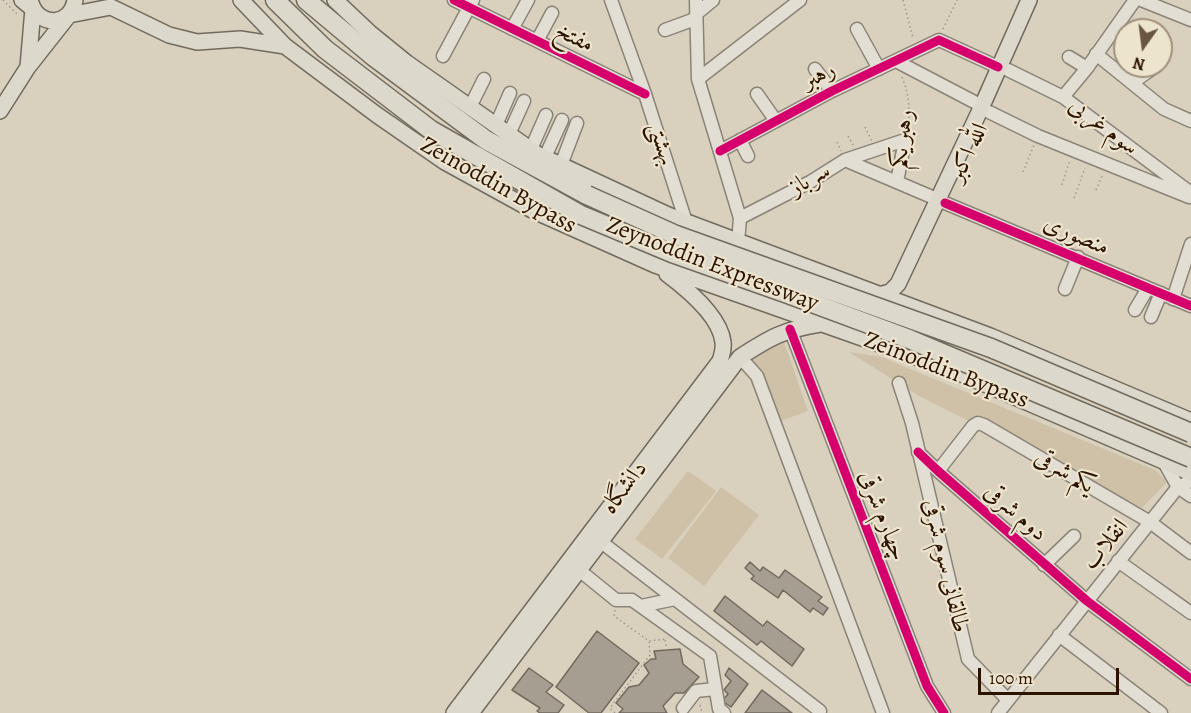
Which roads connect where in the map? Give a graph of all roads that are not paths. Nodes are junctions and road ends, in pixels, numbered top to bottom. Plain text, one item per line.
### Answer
1 (75, 0) edge
2 (241, 0) edge
3 (275, 0) edge
4 (306, 0) edge
5 (326, 0) edge
6 (335, 0) edge
7 (454, 0) edge
8 (528, 0) edge
9 (611, 0) edge
10 (696, 0) edge
11 (713, 0) edge
12 (800, 0) edge
13 (1029, 0) edge
14 (1039, 0) edge
15 (1135, 0) edge
16 (1141, 0) edge
17 (29, 3) edge
18 (471, 4) edge
19 (552, 13) dead end
20 (69, 15) junction
21 (695, 16) junction
22 (1191, 21) edge
23 (512, 29) junction
24 (857, 29) dead end
25 (665, 30) dead end
26 (939, 40) joint
27 (537, 41) junction
28 (285, 46) junction
29 (1096, 54) junction
30 (444, 56) dead end
31 (1069, 57) dead end
32 (896, 62) junction
33 (28, 67) junction
34 (1087, 68) junction
35 (815, 69) dead end
36 (879, 69) junction
37 (1003, 69) junction
38 (1139, 78) edge
39 (484, 79) dead end
40 (698, 79) junction
41 (1132, 83) junction
42 (412, 86) junction
43 (832, 91) junction
44 (510, 93) dead end
45 (645, 94) junction
46 (758, 94) dead end
47 (1063, 97) junction
48 (524, 101) dead end
49 (470, 107) junction
50 (985, 109) junction
51 (0, 111) edge
52 (546, 115) dead end
53 (562, 120) dead end
54 (776, 121) junction
55 (1191, 121) edge
56 (577, 123) dead end
57 (502, 130) junction
58 (740, 140) junction
59 (905, 140) joint
60 (531, 149) junction
61 (720, 151) junction
62 (748, 156) dead end
63 (545, 157) junction
64 (845, 160) junction
65 (561, 165) junction
66 (897, 182) junction
67 (1191, 195) edge
68 (942, 202) junction
69 (740, 218) junction
70 (686, 222) junction
71 (738, 243) junction
72 (1191, 244) edge
73 (1078, 257) junction
74 (655, 266) junction
75 (708, 285) junction
76 (1148, 288) junction
77 (1065, 289) dead end
78 (879, 295) junction
79 (1167, 296) junction
80 (907, 305) junction
81 (1191, 306) edge
82 (1136, 310) dead end
83 (1151, 317) dead end
84 (821, 323) junction
85 (790, 329) junction
86 (990, 336) junction
87 (740, 357) junction
88 (974, 380) junction
89 (899, 383) dead end
90 (1191, 421) edge
91 (1191, 433) edge
92 (918, 452) junction
93 (1191, 458) edge
94 (1164, 462) junction
95 (649, 467) junction
96 (938, 471) junction
97 (1191, 473) edge
98 (1191, 481) edge
99 (1178, 487) junction
100 (1191, 496) edge
101 (1150, 522) junction
102 (1074, 536) dead end
103 (600, 541) junction
104 (584, 553) junction
105 (1191, 553) edge
106 (1118, 561) junction
107 (1044, 565) junction
108 (579, 570) junction
109 (675, 599) junction
110 (1087, 601) junction
111 (641, 606) junction
112 (1191, 613) edge
113 (1059, 635) junction
114 (1191, 680) edge
115 (715, 689) junction
116 (683, 708) dead end
117 (1004, 708) edge
118 (820, 711) dead end
119 (454, 713) edge
120 (471, 713) edge
121 (724, 713) edge
122 (883, 713) edge
123 (944, 713) edge
124 (1161, 713) edge

1 - 20 main road
2 - 28 main road, Zeinoddin Bypass
3 - 93 highway, Zeynoddin Expressway, bridge
4 - 42 highway, Zeynoddin Expressway
5 - 42 main road
6 - 49 main road, Zeinoddin Bypass
7 - 18 street, مفتخ
8 - 23 street
9 - 45 street, بهشتی
10 - 21 street
11 - 21 street
12 - 40 street
13 - 37 main road
14 - 37 main road, الله اکبر
15 - 29 street
16 - 22 street
17 - 20 main road
17 - 33 main road
18 - 23 street, مفتخ
18 - 30 street
19 - 27 street
20 - 28 main road
20 - 33 main road
21 - 25 street
21 - 40 street
23 - 27 street, مفتخ
24 - 36 street
26 - 32 street, رهبر
26 - 37 street, سوم غربی
27 - 45 street, مفتخ
28 - 74 main road, Zeinoddin Bypass
29 - 34 street
29 - 41 street
31 - 34 street
32 - 36 street, رهبر
32 - 50 street
33 - 51 main road
34 - 47 street
35 - 43 street
36 - 43 street, رهبر
37 - 47 street, سوم غربی
37 - 50 main road, الله اکبر
38 - 41 street
39 - 49 street
40 - 61 street
41 - 55 street
42 - 91 highway, Zeynoddin Expressway, bridge
43 - 54 street, رهبر
44 - 57 street
45 - 70 street, بهشتی
46 - 54 street
47 - 67 street, سوم غربی
48 - 57 street
49 - 57 main road, Zeinoddin Bypass
50 - 67 street
50 - 68 main road, الله اکبر
52 - 60 street
53 - 63 street
54 - 58 street, رهبر
56 - 65 street
57 - 60 main road, Zeinoddin Bypass
58 - 61 street, رهبر
58 - 62 street
59 - 64 street, سرباز
59 - 66 street, رهبر یکم
60 - 63 main road, Zeinoddin Bypass
61 - 69 street
63 - 65 main road, Zeinoddin Bypass
64 - 66 street, رهبر یکم
64 - 69 street, سرباز
65 - 70 main road, Zeinoddin Bypass
66 - 68 street, رهبر یکم
68 - 73 street, منصوری
68 - 78 main road
68 - 80 main road, الله اکبر
69 - 71 street
70 - 71 main road, Zeinoddin Bypass
71 - 75 main road
71 - 78 main road, Zeinoddin Bypass
72 - 79 street
73 - 76 street, منصوری
73 - 77 street
74 - 75 main road, Zeinoddin Bypass
74 - 95 main road, دانشگاه
75 - 84 main road, Zeinoddin Bypass
76 - 79 street, منصوری
76 - 82 street
78 - 80 main road, Zeinoddin Bypass
79 - 81 street, منصوری
79 - 83 street
80 - 86 main road, Zeinoddin Bypass
84 - 85 main road, دانشگاه
84 - 88 main road, Zeinoddin Bypass
85 - 87 main road, دانشگاه
85 - 123 street, چهارم شرقی
86 - 88 main road
86 - 90 main road, Zeinoddin Bypass
87 - 95 main road, دانشگاه
87 - 122 street
88 - 94 main road, Zeinoddin Bypass
89 - 92 street, طالقانی سوم شرقی
92 - 96 street, دوم شرقی
92 - 117 street, طالقانی سوم شرقی
94 - 97 main road, Zeinoddin Bypass
94 - 99 street
95 - 103 main road, دانشگاه
95 - 104 main road, دانشگاه
96 - 101 street, یکم شرقی
96 - 107 street, دوم شرقی
98 - 99 street
99 - 100 street
99 - 101 street, انقلاب
101 - 105 street, یکم شرقی
101 - 106 street, انقلاب
102 - 107 street
103 - 104 main road, دانشگاه
103 - 109 street
104 - 108 main road, دانشگاه
104 - 119 main road, دانشگاه
106 - 110 street, انقلاب
106 - 112 street
107 - 110 street, دوم شرقی
108 - 111 street
108 - 120 main road, دانشگاه
109 - 111 street
109 - 118 street
110 - 113 street, انقلاب
110 - 114 street, دوم شرقی
111 - 115 street
113 - 117 street, انقلاب
113 - 124 street
115 - 116 street
115 - 121 street

